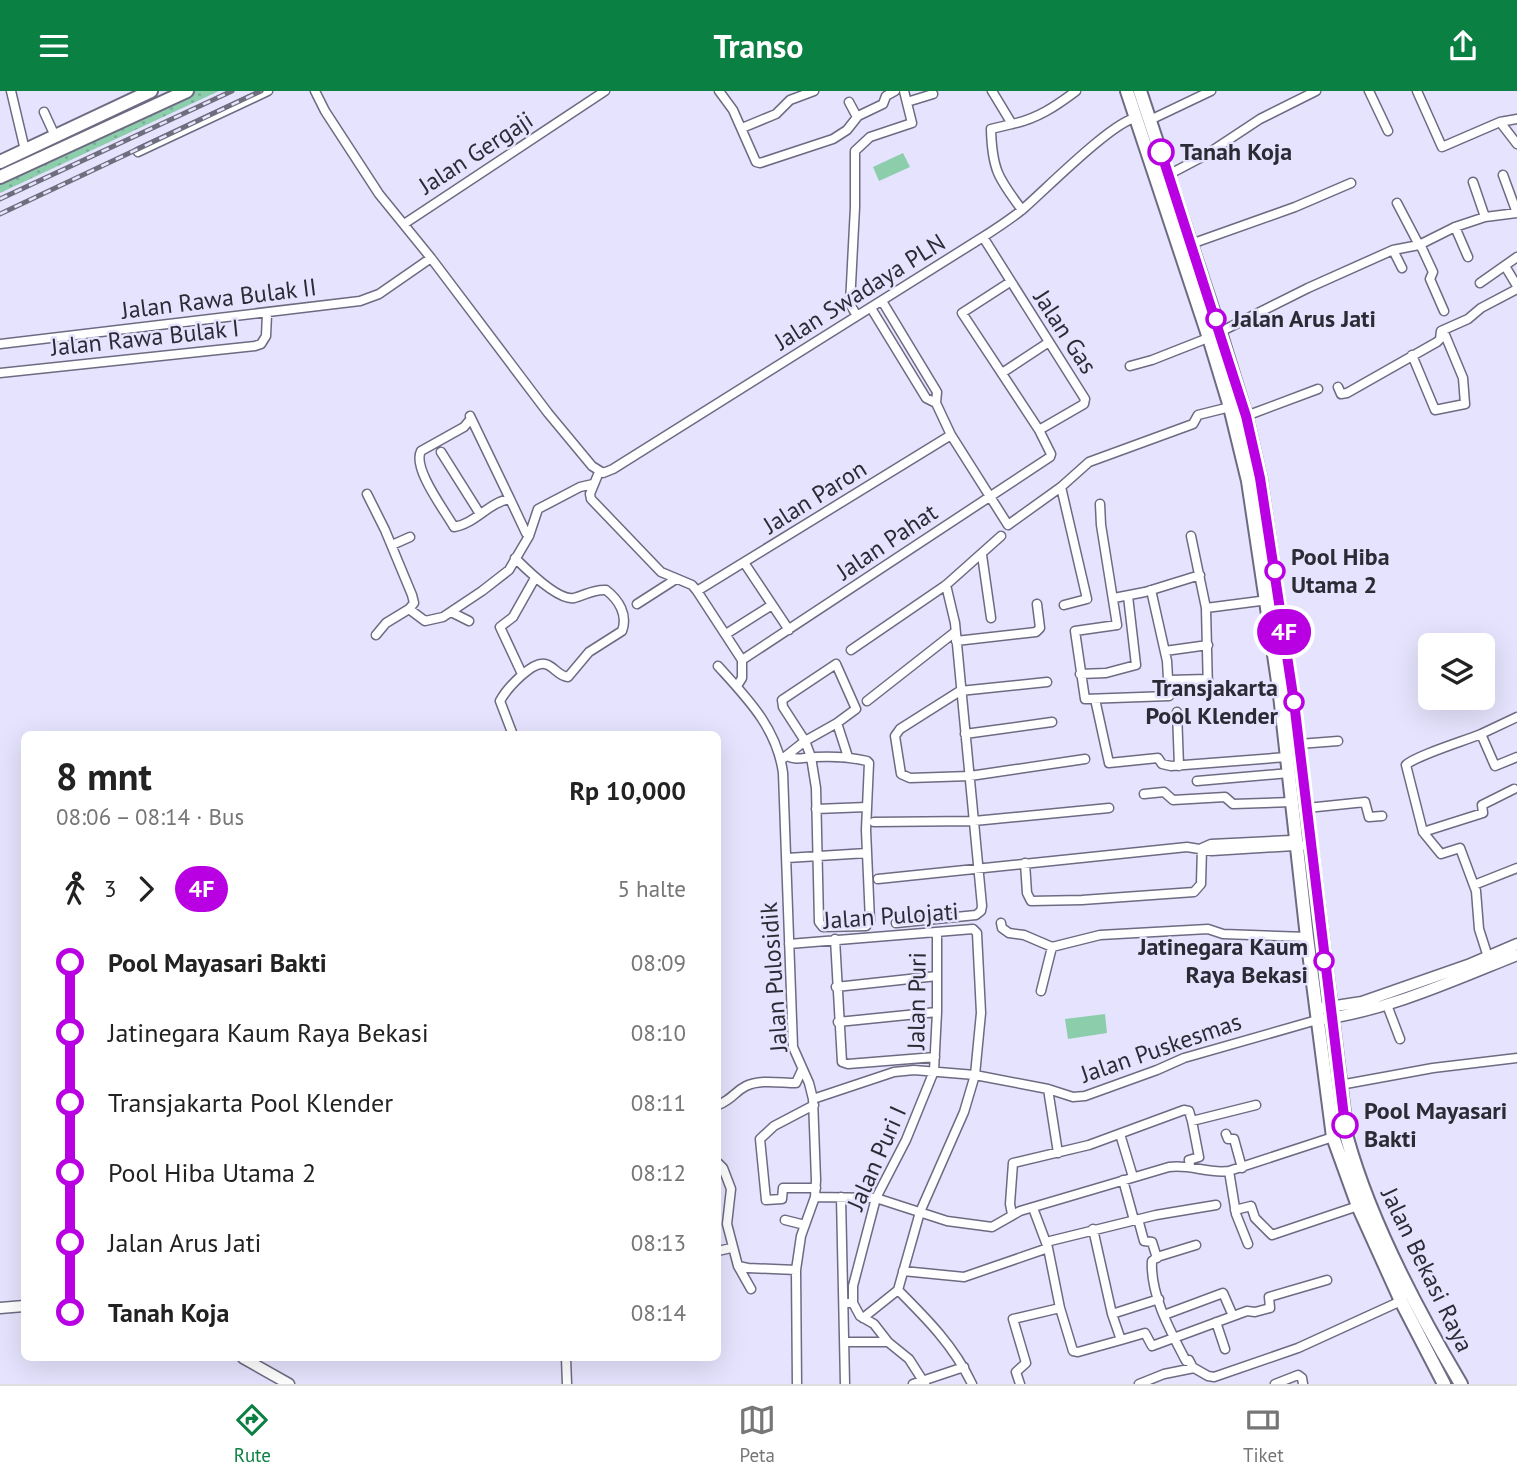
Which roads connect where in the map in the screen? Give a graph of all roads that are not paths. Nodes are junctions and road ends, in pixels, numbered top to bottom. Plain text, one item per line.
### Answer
1 (11, 91) edge
2 (151, 91) edge
3 (187, 91) edge
4 (268, 91) edge
5 (315, 91) edge
6 (606, 91) edge
7 (719, 91) edge
8 (814, 91) edge
9 (895, 91) edge
10 (904, 91) edge
11 (992, 91) edge
12 (1076, 91) edge
13 (1127, 91) edge
14 (1140, 91) edge
15 (1211, 91) edge
16 (1316, 91) edge
17 (1369, 91) edge
18 (1417, 91) edge
19 (933, 94) dead end
20 (849, 102) dead end
21 (907, 102) junction
22 (44, 112) dead end
23 (1131, 115) junction
24 (857, 117) junction
25 (1517, 119) edge
26 (1150, 120) junction
27 (1500, 122) junction
28 (1012, 124) junction
29 (742, 128) junction
30 (1388, 131) dead end
31 (55, 136) junction
32 (1517, 144) edge
33 (25, 150) junction
34 (138, 152) dead end
35 (0, 162) edge
36 (1168, 175) junction
37 (1503, 175) dead end
38 (0, 177) edge
39 (1473, 182) dead end
40 (1351, 183) dead end
41 (1397, 203) dead end
42 (1022, 210) junction
43 (1516, 213) edge
44 (1485, 217) junction
45 (1517, 222) edge
46 (404, 224) junction
47 (1455, 227) junction
48 (983, 237) junction
49 (1191, 244) junction
50 (1420, 244) junction
51 (1393, 250) junction
52 (1468, 257) dead end
53 (1517, 257) edge
54 (431, 258) junction
55 (1504, 266) junction
56 (1402, 268) dead end
57 (1010, 282) junction
58 (1480, 283) dead end
59 (1517, 288) edge
60 (882, 301) junction
61 (871, 308) junction
62 (1444, 311) dead end
63 (267, 314) junction
64 (857, 316) junction
65 (1443, 330) junction
66 (1214, 335) junction
67 (1049, 342) junction
68 (0, 344) edge
69 (1412, 355) junction
70 (1130, 366) dead end
71 (0, 373) edge
72 (1002, 373) junction
73 (1338, 387) dead end
74 (1318, 389) dead end
75 (936, 403) junction
76 (1230, 407) junction
77 (1246, 416) junction
78 (1040, 431) junction
79 (951, 435) junction
80 (441, 452) dead end
81 (599, 472) junction
82 (593, 484) junction
83 (1061, 487) junction
84 (368, 494) dead end
85 (990, 496) junction
86 (510, 499) junction
87 (1100, 504) dead end
88 (480, 514) junction
89 (1191, 535) dead end
90 (530, 536) junction
91 (1001, 536) dead end
92 (410, 537) dead end
93 (392, 545) junction
94 (982, 555) junction
95 (515, 558) junction
96 (745, 564) junction
97 (1200, 575) junction
98 (535, 578) junction
99 (676, 579) junction
100 (946, 585) junction
101 (1151, 590) junction
102 (697, 591) junction
103 (1128, 596) junction
104 (1114, 598) junction
105 (1268, 600) junction
106 (637, 604) dead end
107 (1037, 604) dead end
108 (772, 605) junction
109 (1064, 605) dead end
110 (1206, 608) junction
111 (409, 609) junction
112 (451, 612) junction
113 (991, 618) dead end
114 (469, 621) dead end
115 (789, 630) junction
116 (376, 635) dead end
117 (726, 635) junction
118 (956, 637) junction
119 (1208, 645) junction
120 (851, 650) dead end
121 (1165, 651) junction
122 (743, 660) junction
123 (718, 666) dead end
124 (522, 674) junction
125 (1080, 674) junction
126 (1208, 679) junction
127 (1169, 680) junction
128 (1047, 682) dead end
129 (737, 686) junction
130 (960, 691) junction
131 (1208, 692) dead end
132 (1095, 699) junction
133 (867, 701) dead end
134 (1177, 712) dead end
135 (1517, 717) edge
136 (1052, 722) dead end
137 (837, 723) junction
138 (511, 731) edge
139 (965, 734) junction
140 (1481, 734) junction
141 (805, 741) junction
142 (1338, 741) dead end
143 (1299, 744) junction
144 (811, 757) junction
145 (848, 757) junction
146 (1287, 757) junction
147 (1517, 757) edge
148 (784, 758) junction
149 (1085, 759) dead end
150 (1179, 766) junction
151 (1289, 773) junction
152 (970, 776) junction
153 (1197, 781) dead end
154 (1514, 789) dead end
155 (1144, 795) dead end
156 (1292, 802) junction
157 (867, 807) junction
158 (1109, 808) dead end
159 (1307, 808) junction
160 (816, 809) junction
161 (1382, 816) dead end
162 (974, 821) junction
163 (874, 822) dead end
164 (1423, 832) junction
165 (1296, 842) junction
166 (1311, 845) junction
167 (1202, 848) junction
168 (867, 853) junction
169 (818, 856) junction
170 (787, 858) junction
171 (1025, 863) junction
172 (978, 867) junction
173 (1517, 868) edge
174 (878, 879) dead end
175 (1474, 885) junction
176 (896, 923) dead end
177 (1001, 923) dead end
178 (937, 932) junction
179 (1307, 937) junction
180 (835, 939) junction
181 (789, 944) junction
182 (1517, 944) edge
183 (1052, 947) junction
184 (1517, 955) edge
185 (1488, 957) junction
186 (1470, 969) junction
187 (937, 976) junction
188 (836, 986) junction
189 (1041, 991) dead end
190 (1387, 1005) junction
191 (937, 1012) junction
192 (1331, 1013) junction
193 (1317, 1014) junction
194 (838, 1022) junction
195 (1400, 1039) dead end
196 (935, 1057) junction
197 (1517, 1058) edge
198 (802, 1070) junction
199 (934, 1071) junction
200 (975, 1075) junction
201 (1340, 1085) junction
202 (1048, 1089) junction
203 (813, 1102) junction
204 (721, 1104) edge
205 (1256, 1105) dead end
206 (1192, 1121) junction
207 (1120, 1134) junction
208 (1226, 1134) dead end
209 (1333, 1137) junction
210 (1058, 1153) junction
211 (721, 1166) edge
212 (1190, 1166) junction
213 (1242, 1168) junction
214 (1229, 1171) junction
215 (1133, 1177) junction
216 (1123, 1180) junction
217 (816, 1188) junction
218 (841, 1196) junction
219 (816, 1198) junction
220 (876, 1198) junction
221 (1216, 1205) dead end
222 (1358, 1206) junction
223 (1033, 1208) junction
224 (1236, 1210) junction
225 (920, 1212) junction
226 (1012, 1214) junction
227 (1136, 1219) junction
228 (785, 1220) dead end
229 (727, 1224) junction
230 (721, 1225) edge
231 (805, 1225) junction
232 (1093, 1229) junction
233 (1248, 1244) dead end
234 (1047, 1245) junction
235 (1196, 1245) dead end
236 (732, 1248) junction
237 (721, 1250) edge
238 (1157, 1258) junction
239 (738, 1266) junction
240 (796, 1270) junction
241 (902, 1271) junction
242 (843, 1275) junction
243 (856, 1275) junction
244 (1328, 1280) dead end
245 (751, 1289) dead end
246 (898, 1290) junction
247 (1159, 1299) junction
248 (1401, 1301) junction
249 (848, 1303) junction
250 (21, 1306) edge
251 (0, 1308) edge
252 (1060, 1308) junction
253 (1112, 1314) junction
254 (1164, 1315) junction
255 (1233, 1316) junction
256 (863, 1318) junction
257 (1216, 1322) junction
258 (1175, 1338) junction
259 (1121, 1340) junction
260 (845, 1342) junction
261 (888, 1342) junction
262 (1225, 1349) dead end
263 (248, 1361) edge
264 (566, 1361) edge
265 (964, 1367) junction
266 (1193, 1368) junction
267 (1210, 1380) edge
268 (924, 1383) edge
269 (289, 1384) edge
270 (566, 1384) edge
271 (797, 1384) edge
272 (845, 1384) edge
273 (913, 1384) edge
274 (972, 1384) edge
275 (1020, 1384) edge
276 (1139, 1384) edge
277 (1275, 1384) edge
278 (1303, 1384) edge
279 (1444, 1384) edge
280 (1461, 1384) edge

1 - 33 street
2 - 31 main road
3 - 38 main road
4 - 34 street
5 - 46 street
6 - 46 street, Jalan Gergaji
7 - 29 street
8 - 29 street
9 - 24 street
10 - 21 street
11 - 28 street
12 - 28 street
13 - 23 main road
14 - 26 main road
15 - 26 street
16 - 36 street
17 - 30 street
18 - 27 street
19 - 21 street
20 - 24 street
21 - 64 street
22 - 31 street
23 - 42 street, Jalan Swadaya PLN
23 - 66 main road
24 - 29 street
25 - 27 street
26 - 36 main road
27 - 32 street
28 - 42 street
31 - 33 main road
33 - 35 main road
36 - 49 main road
37 - 43 street
39 - 44 street
40 - 49 street
41 - 50 street
42 - 48 street, Jalan Swadaya PLN
43 - 44 street
43 - 45 street
44 - 47 street
46 - 54 street
47 - 50 street
47 - 52 street
48 - 57 street, Jalan Gas
48 - 60 street, Jalan Swadaya PLN
49 - 66 main road
50 - 51 street
50 - 62 street
51 - 56 street
51 - 66 street
53 - 55 street
54 - 63 street, Jalan Rawa Bulak II
54 - 81 street
55 - 58 street
55 - 59 street
57 - 67 street, Jalan Gas
57 - 72 street
59 - 65 street
60 - 61 street, Jalan Swadaya PLN
60 - 75 street
61 - 64 street, Jalan Swadaya PLN
61 - 75 street
63 - 68 street, Jalan Rawa Bulak II
63 - 71 street, Jalan Rawa Bulak I
64 - 81 street, Jalan Swadaya PLN
65 - 69 street
65 - 69 street
66 - 70 street
66 - 76 main road, Jalan Bekasi Raya
66 - 77 main road, Jalan Bekasi Raya
67 - 72 street
67 - 78 street, Jalan Gas
69 - 73 street
72 - 78 street
74 - 77 street
75 - 79 street
76 - 83 street
76 - 105 main road, Jalan Bekasi Raya
77 - 143 main road, Jalan Bekasi Raya
78 - 85 street, Jalan Pahat
79 - 85 street
79 - 96 street, Jalan Paron
80 - 88 street
81 - 82 street
82 - 90 street
82 - 99 street
83 - 85 street
83 - 109 street
84 - 93 street
85 - 115 street, Jalan Pahat
86 - 88 street
86 - 88 street
86 - 90 street
87 - 104 street
89 - 97 street
90 - 95 street
91 - 94 street
92 - 93 street
93 - 111 street
94 - 100 street
94 - 113 street
95 - 98 street
95 - 112 street
96 - 102 street, Jalan Paron
96 - 108 street
97 - 101 street
97 - 110 street
98 - 124 street
98 - 124 street
99 - 102 street
99 - 106 street
100 - 118 street
100 - 120 street
101 - 103 street
101 - 121 street
102 - 117 street
103 - 104 street
103 - 125 street
104 - 125 street
105 - 110 street
105 - 146 main road, Jalan Bekasi Raya
107 - 118 street
108 - 115 street
108 - 117 street
110 - 119 street
111 - 112 street
111 - 116 street
112 - 114 street
115 - 122 street, Jalan Pahat
117 - 122 street
118 - 130 street
118 - 133 street
119 - 121 street
119 - 126 street
121 - 127 street
122 - 129 street
123 - 129 street, Jalan Pulosidik
124 - 138 street
125 - 132 street
126 - 127 street
126 - 131 street
127 - 132 street
128 - 130 street
129 - 148 street, Jalan Pulosidik
130 - 139 street
130 - 152 street
132 - 150 street
134 - 150 street
135 - 140 street
136 - 139 street
137 - 141 street
137 - 141 street
137 - 145 street
139 - 152 street
140 - 147 street
140 - 164 street
141 - 144 street
141 - 148 street
142 - 143 street
143 - 159 main road, Jalan Bekasi Raya
144 - 145 street
144 - 148 street
144 - 160 street
145 - 157 street
146 - 150 street
146 - 151 main road, Jalan Bekasi Raya
148 - 170 street, Jalan Pulosidik
149 - 152 street
151 - 153 street
151 - 156 main road, Jalan Bekasi Raya
152 - 162 street
154 - 164 street
155 - 156 street
156 - 165 main road, Jalan Bekasi Raya
157 - 160 street
157 - 168 street
158 - 162 street
159 - 161 street
159 - 166 main road, Jalan Bekasi Raya
160 - 169 street
162 - 163 street
162 - 172 street
164 - 175 street
165 - 166 street
165 - 167 street
165 - 179 main road, Jalan Bekasi Raya
166 - 192 main road, Jalan Bekasi Raya
167 - 171 street
167 - 171 street
168 - 169 street
168 - 169 street
169 - 170 street
170 - 181 street, Jalan Pulosidik
171 - 172 street
172 - 174 street
172 - 176 street
173 - 175 street
175 - 185 street
177 - 183 street
178 - 180 street, Jalan Pulojati
178 - 187 street, Jalan Puri
178 - 200 street, Jalan Pulojati
179 - 183 street
179 - 193 main road, Jalan Bekasi Raya
180 - 181 street, Jalan Pulojati
180 - 188 street
181 - 198 street, Jalan Pulosidik
182 - 185 street
183 - 189 street
184 - 186 street
185 - 186 street
186 - 190 street
186 - 192 street
187 - 188 street
187 - 191 street, Jalan Puri
188 - 194 street
190 - 192 street
190 - 195 street
191 - 194 street
191 - 196 street, Jalan Puri
192 - 193 street
192 - 201 main road, Jalan Bekasi Raya
193 - 202 street, Jalan Puskesmas
193 - 209 main road, Jalan Bekasi Raya
194 - 196 street
196 - 199 street, Jalan Puri
197 - 201 street
198 - 203 street, Jalan Pulosidik
198 - 204 street
199 - 200 street, Jalan Puskesmas
199 - 203 street, Jalan Puskesmas
199 - 220 street, Jalan Puri I
200 - 202 street, Jalan Puskesmas
200 - 225 street
201 - 280 main road, Jalan Bekasi Raya
202 - 210 street
203 - 217 street, Jalan Pulosidik
203 - 217 street, Jalan Puskesmas
205 - 206 street
206 - 207 street
206 - 212 street
207 - 210 street
207 - 215 street
208 - 213 street
209 - 213 street
209 - 222 main road, Jalan Bekasi Raya
210 - 226 street
211 - 229 street
212 - 214 street
212 - 215 street
213 - 214 street
214 - 224 street
215 - 216 street
216 - 223 street
216 - 227 street
217 - 219 street, Jalan Pulosidik
218 - 219 street
218 - 220 street
218 - 242 street
219 - 231 street, Jalan Pulosidik
220 - 225 street
220 - 243 street, Jalan Puri I
221 - 227 street
222 - 224 street
222 - 248 main road, Jalan Bekasi Raya
223 - 226 street
223 - 234 street
224 - 233 street
225 - 226 street
225 - 241 street
227 - 232 street
227 - 238 street
228 - 231 street
229 - 230 street
229 - 236 street
231 - 240 street, Jalan Pulosidik
232 - 234 street
232 - 253 street
234 - 241 street
234 - 252 street
235 - 238 street
236 - 237 street
236 - 239 street
238 - 247 street
239 - 240 street
239 - 245 street
240 - 271 street, Jalan Pulosidik
241 - 246 street
242 - 243 street
242 - 249 street
243 - 249 street, Jalan Puri I
244 - 255 street
246 - 256 street
246 - 265 street
247 - 253 street
247 - 254 street
248 - 267 street
248 - 279 main road, Jalan Bekasi Raya
249 - 256 street
249 - 260 street
250 - 251 street
252 - 259 street
252 - 275 street
253 - 259 street
254 - 255 street
254 - 258 street
255 - 257 street
256 - 261 street
257 - 258 street
257 - 262 street
258 - 259 street
258 - 266 street
260 - 261 street
260 - 272 street
261 - 268 street
263 - 269 street
264 - 270 street
265 - 268 street
265 - 274 street
266 - 267 street
266 - 276 street
268 - 273 street
277 - 278 street

